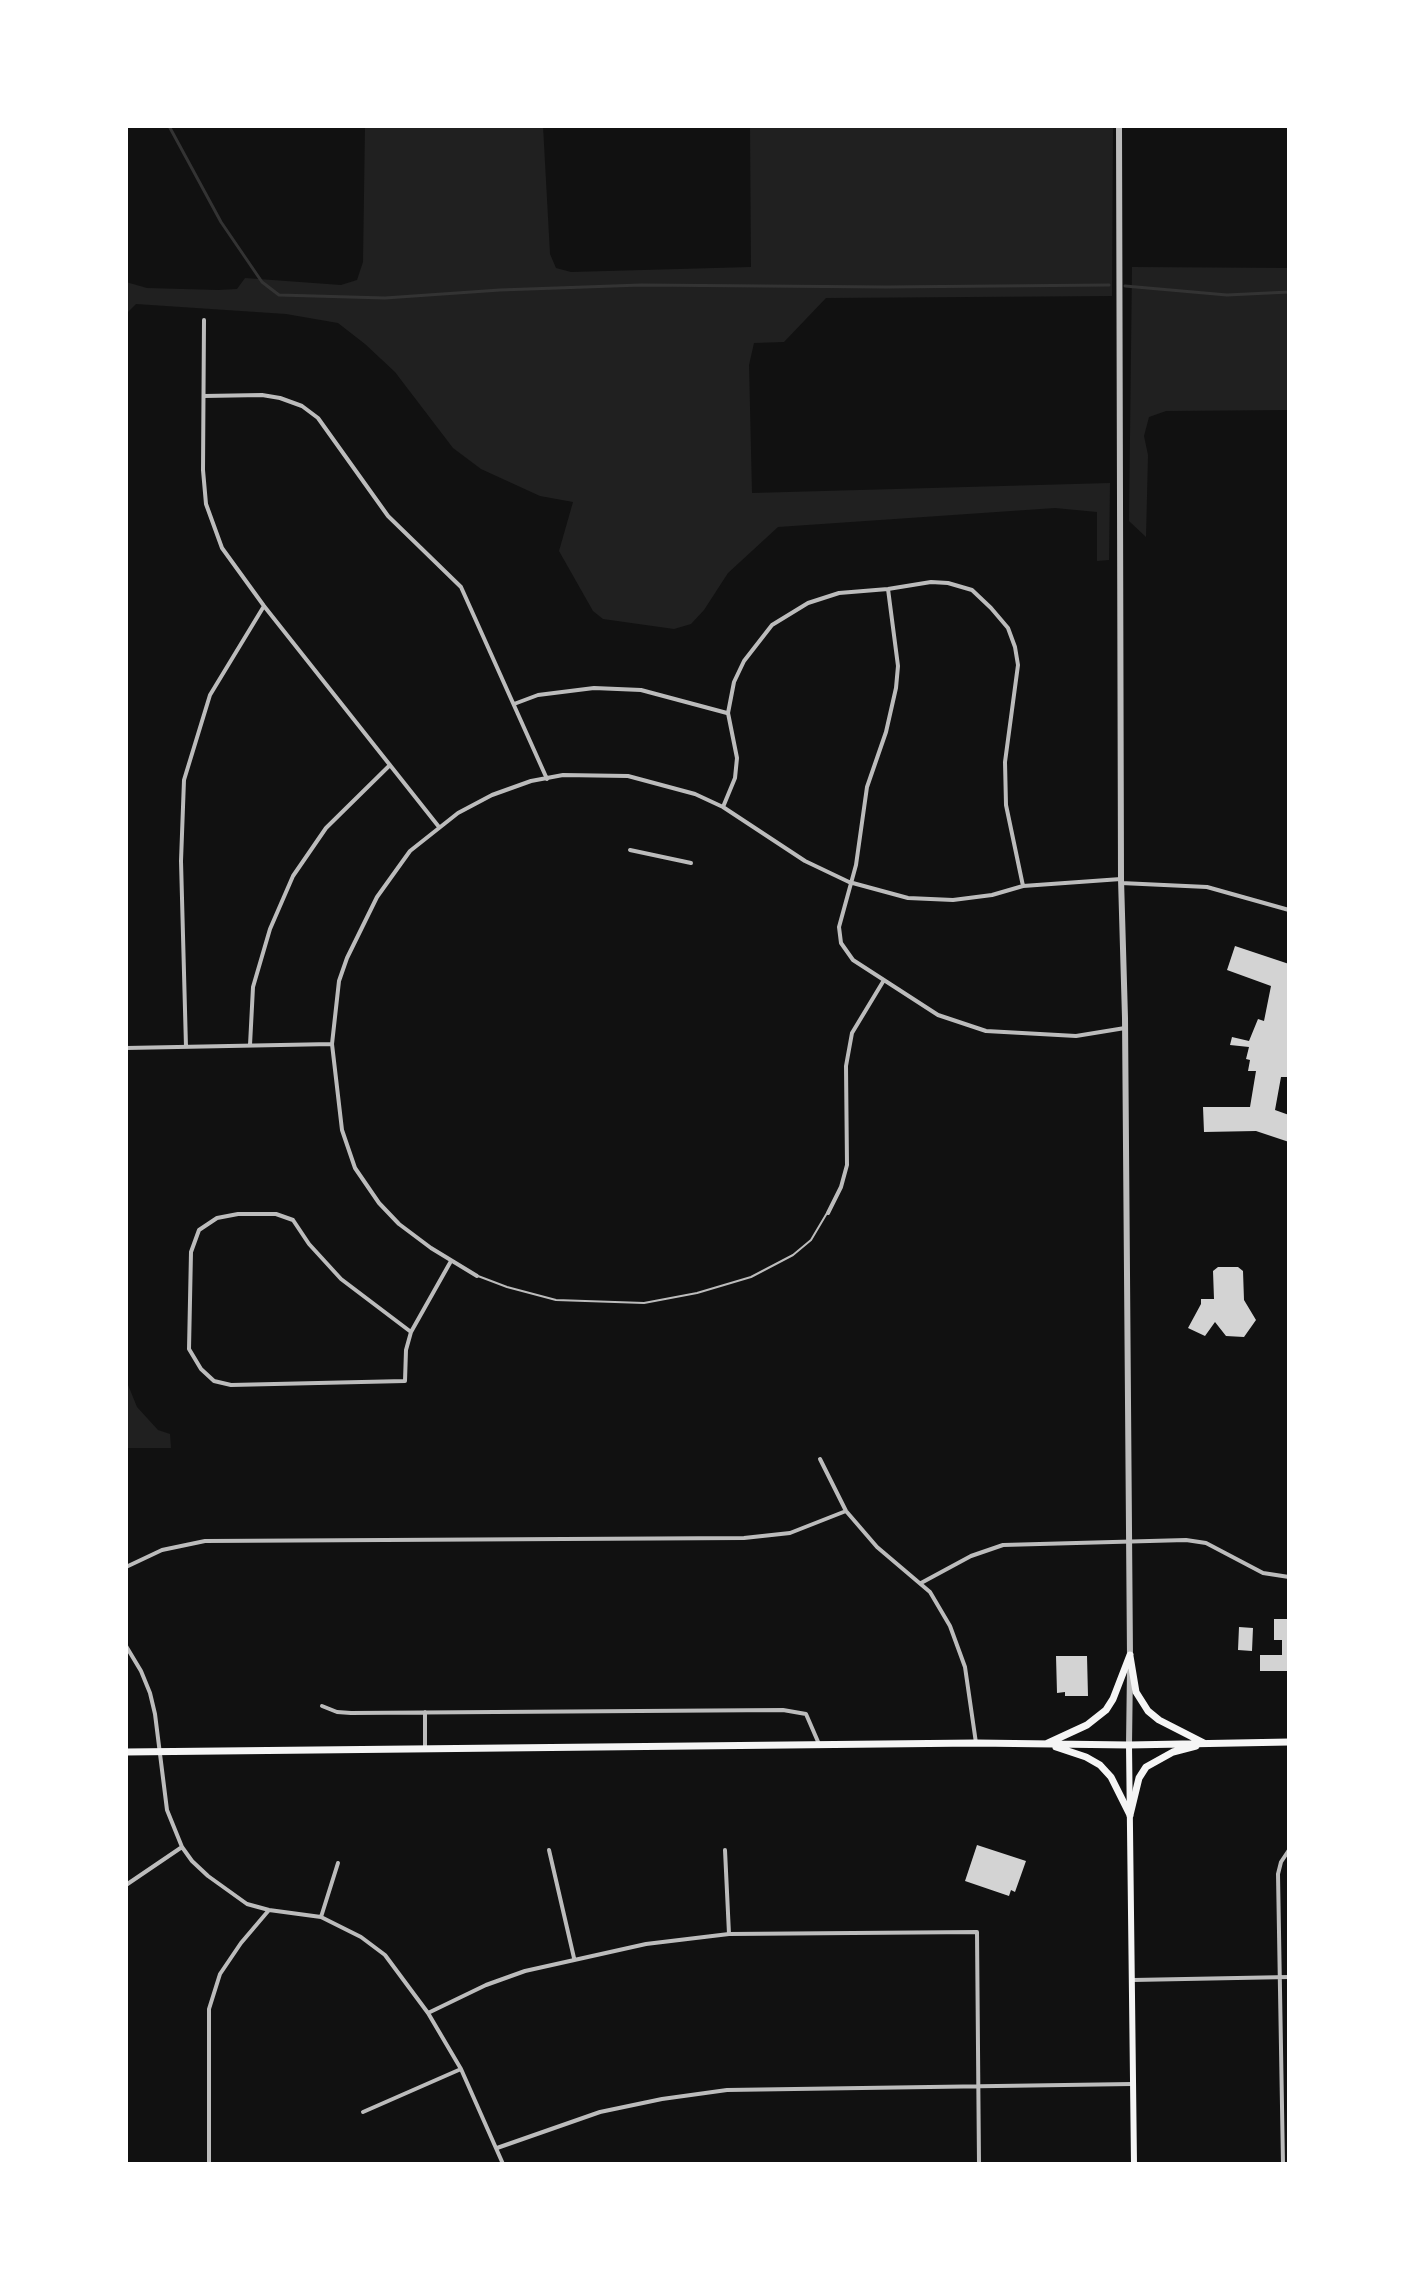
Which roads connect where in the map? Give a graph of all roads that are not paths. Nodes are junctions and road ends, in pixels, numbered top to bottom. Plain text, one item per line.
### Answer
1 (1119, 126) edge
2 (204, 320) dead end
3 (204, 396) junction
4 (888, 589) junction
5 (264, 606) junction
6 (514, 704) junction
7 (728, 713) junction
8 (390, 765) junction
9 (547, 779) junction
10 (723, 807) junction
11 (439, 827) junction
12 (630, 850) dead end
13 (691, 863) dead end
14 (1121, 881) junction
15 (849, 882) junction
16 (1023, 886) junction
17 (1289, 910) edge
18 (884, 980) junction
19 (1125, 1028) junction
20 (332, 1044) junction
21 (250, 1045) junction
22 (186, 1047) junction
23 (126, 1048) edge
24 (828, 1213) joint
25 (451, 1261) junction
26 (477, 1276) joint
27 (411, 1332) junction
28 (820, 1459) dead end
29 (846, 1511) junction
30 (1131, 1543) junction
31 (126, 1567) edge
32 (1289, 1577) edge
33 (921, 1583) junction
34 (126, 1646) edge
35 (1130, 1655) junction
36 (322, 1706) dead end
37 (425, 1712) junction
38 (1289, 1742) edge
39 (976, 1743) junction
40 (819, 1744) junction
41 (1046, 1744) junction
42 (1206, 1744) junction
43 (1129, 1745) junction
44 (425, 1748) junction
45 (160, 1751) junction
46 (126, 1752) edge
47 (1130, 1815) junction
48 (182, 1847) junction
49 (549, 1850) dead end
50 (725, 1850) dead end
51 (1288, 1852) edge
52 (338, 1863) dead end
53 (126, 1885) edge
54 (269, 1910) junction
55 (321, 1917) junction
56 (729, 1934) junction
57 (574, 1958) junction
58 (1279, 1977) junction
59 (1289, 1977) edge
60 (1133, 1980) junction
61 (428, 2013) junction
62 (461, 2069) junction
63 (1132, 2084) junction
64 (977, 2085) junction
65 (363, 2112) dead end
66 (497, 2148) junction
67 (209, 2164) edge
68 (503, 2164) edge
69 (979, 2164) edge
70 (1134, 2164) edge
71 (1283, 2164) edge

1 - 14 street
2 - 3 street
3 - 5 street
3 - 6 street
4 - 7 street
4 - 15 street
4 - 16 street
5 - 8 street
5 - 22 street
6 - 7 street
6 - 9 street
7 - 10 street
8 - 11 street
8 - 21 street
9 - 10 street
9 - 11 street
10 - 15 street
11 - 20 street
12 - 13 street
14 - 16 street
14 - 17 street
14 - 19 street
15 - 16 street
15 - 18 street
18 - 19 street
18 - 24 street
19 - 30 street
20 - 21 street
20 - 25 street
21 - 22 street
22 - 23 street
24 - 26 lane
25 - 26 street
25 - 27 street
27 - 27 street
28 - 29 street
29 - 31 street
29 - 33 street
30 - 32 street
30 - 33 street
30 - 35 street
33 - 39 street
34 - 45 street
35 - 41 main road
35 - 42 main road
35 - 43 street
36 - 37 street
37 - 40 street
37 - 44 street
38 - 42 main road
39 - 40 main road
39 - 41 main road
40 - 44 main road
41 - 43 main road
41 - 47 main road
42 - 43 main road
42 - 47 main road
43 - 47 main road
44 - 45 main road
45 - 46 main road
45 - 48 street
47 - 60 main road
48 - 53 street
48 - 54 street
49 - 57 street
50 - 56 street
51 - 58 street
52 - 55 street
54 - 55 street
54 - 67 street
55 - 61 street
56 - 57 street
56 - 64 street
57 - 61 street
58 - 59 street
58 - 60 street
58 - 71 street
60 - 63 main road
61 - 62 street
62 - 65 street
62 - 66 street
63 - 64 street
63 - 70 main road
64 - 66 street
64 - 69 street
66 - 68 street

